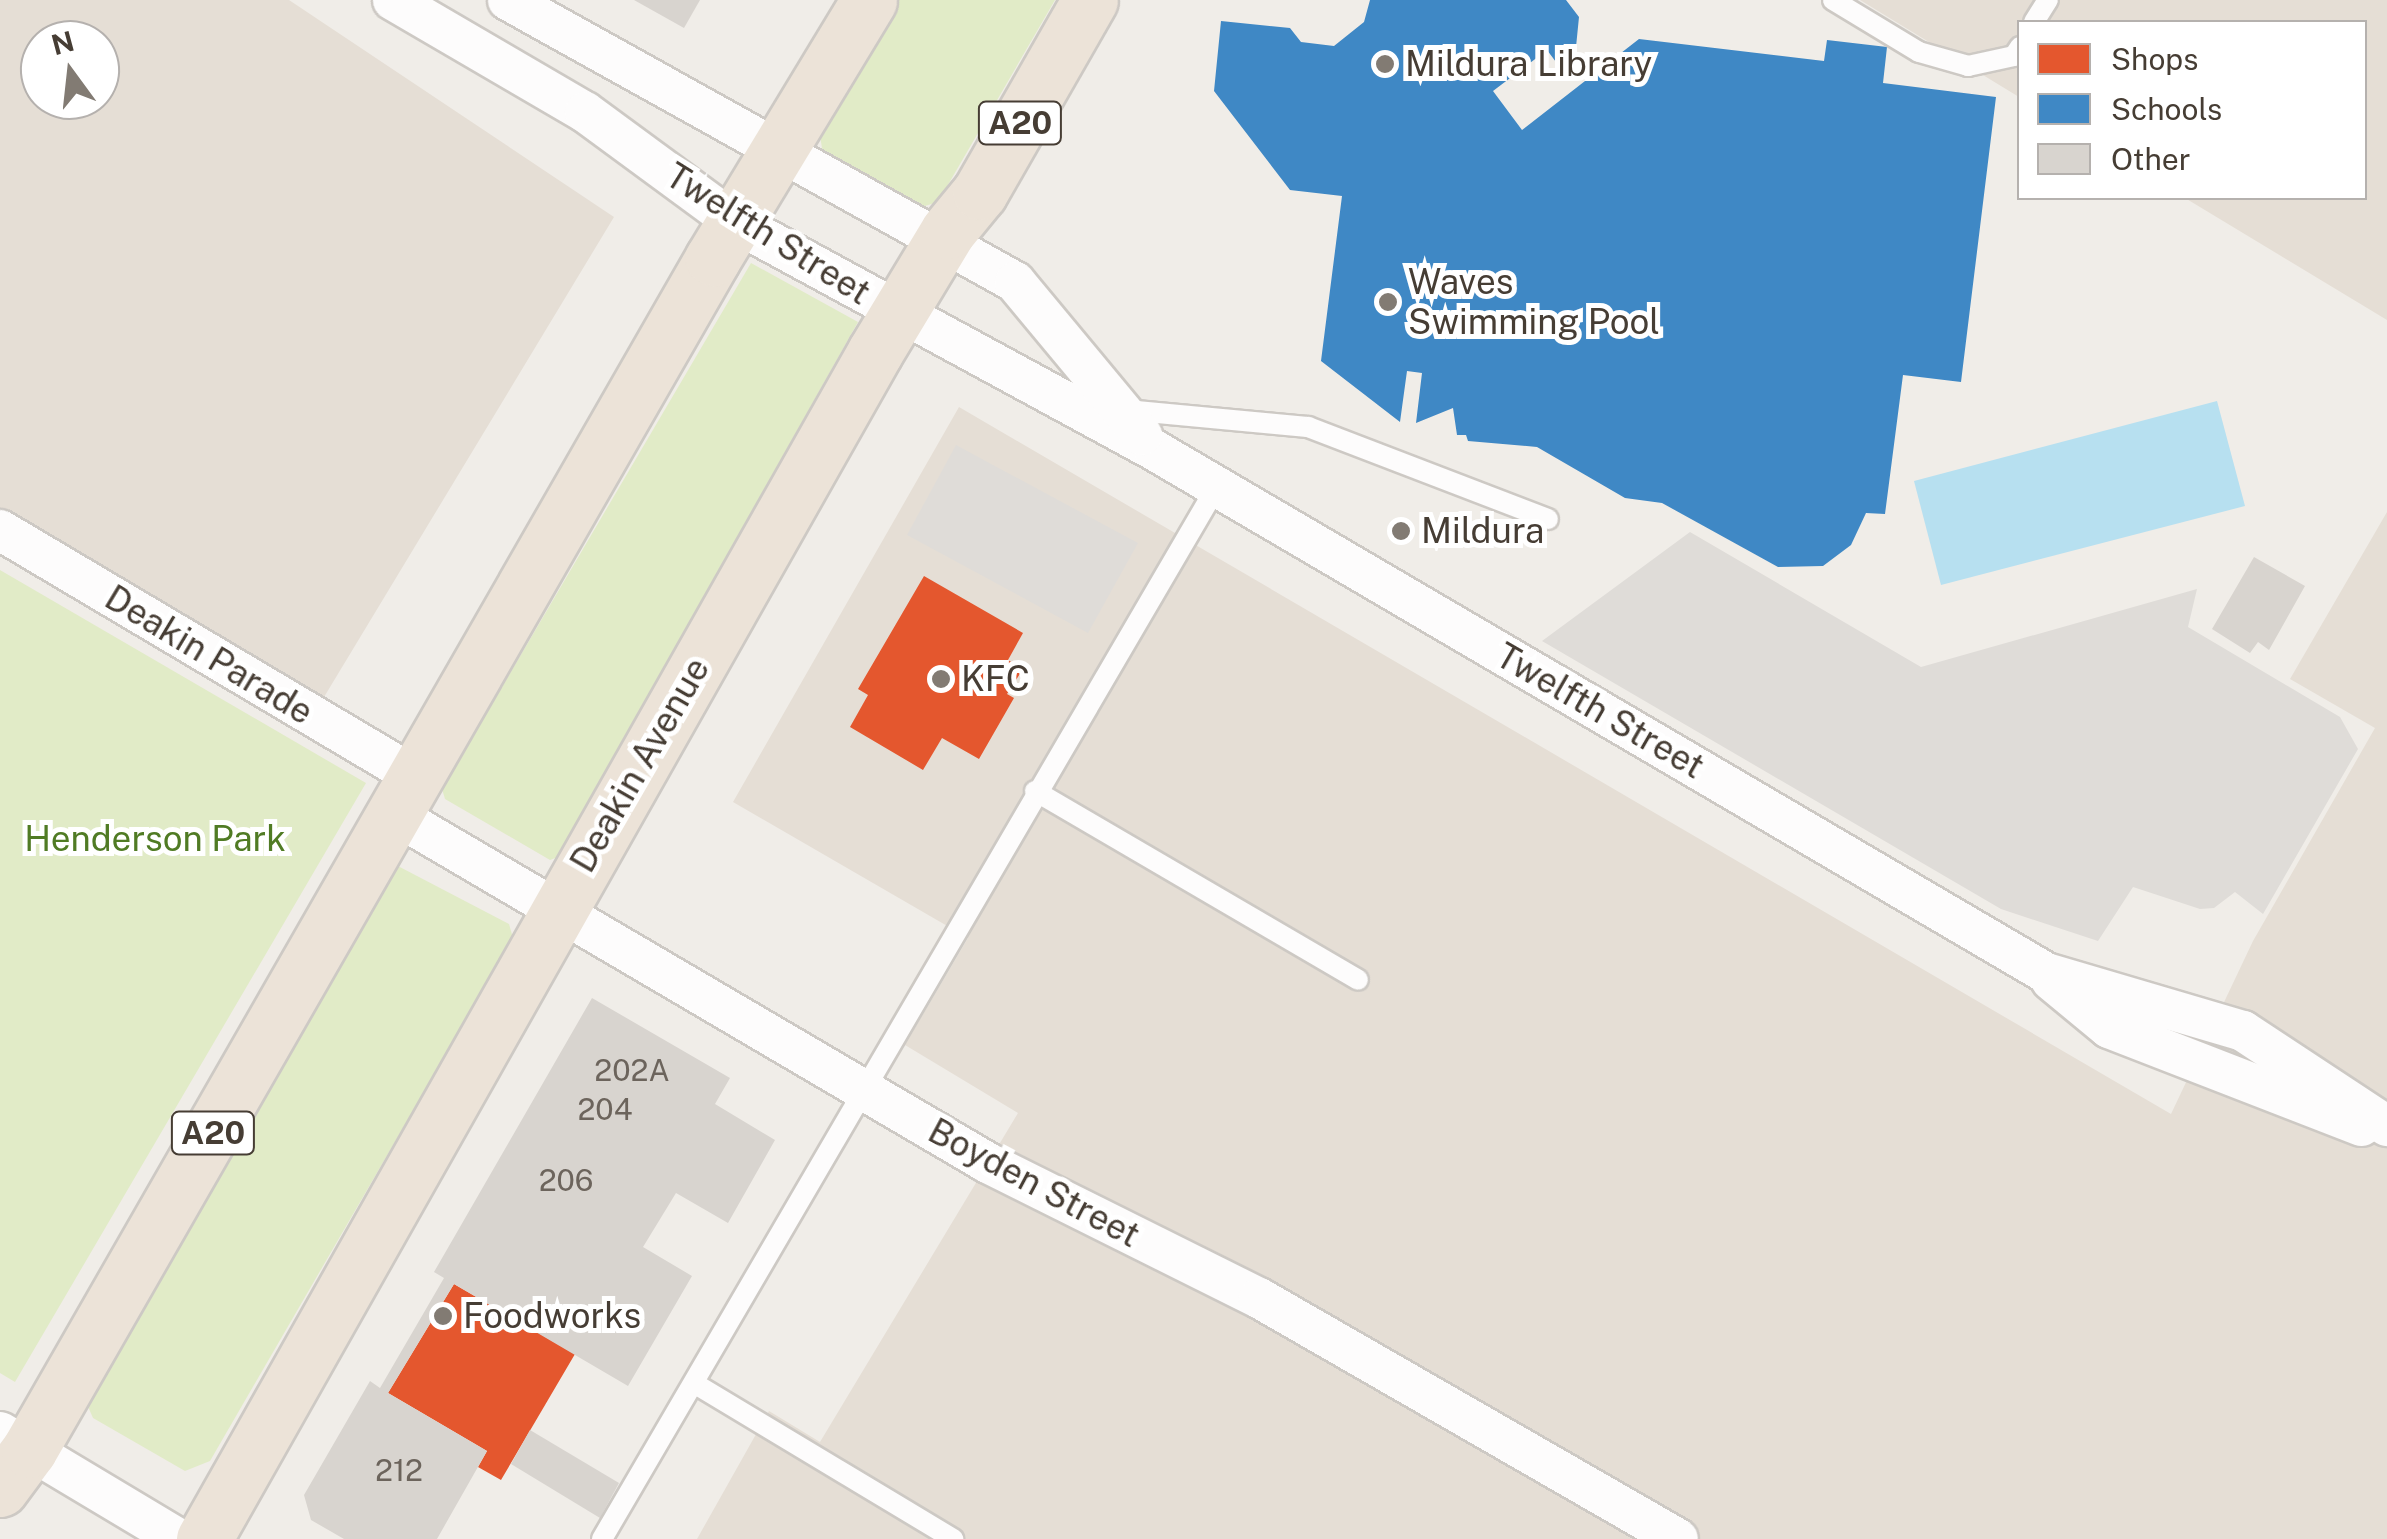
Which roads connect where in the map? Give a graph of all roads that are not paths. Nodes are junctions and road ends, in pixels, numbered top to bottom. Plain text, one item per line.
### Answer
1 (393, 0) edge
2 (508, 0) edge
3 (869, 0) edge
4 (1090, 0) edge
5 (1833, 0) edge
6 (2017, 52) edge
7 (779, 153) junction
8 (736, 222) junction
9 (942, 240) junction
10 (899, 314) junction
11 (1122, 410) junction
12 (1154, 450) junction
13 (1216, 488) junction
14 (1548, 519) dead end
15 (0, 530) edge
16 (1035, 790) junction
17 (408, 797) junction
18 (559, 909) junction
19 (2046, 973) junction
20 (1358, 980) dead end
21 (864, 1090) junction
22 (2387, 1126) edge
23 (2387, 1135) edge
24 (697, 1385) junction
25 (10, 1457) edge
26 (179, 1539) edge
27 (204, 1539) edge
28 (602, 1539) edge
29 (953, 1539) edge
30 (1678, 1539) edge

1 - 8 street, Twelfth Street
2 - 7 street, Twelfth Street
3 - 7 highway, A20
4 - 9 highway, Deakin Avenue / A20
5 - 6 lane
7 - 8 highway, A20
7 - 9 street, Twelfth Street
8 - 10 street, Twelfth Street
8 - 17 highway, A20
9 - 10 highway, Deakin Avenue / A20
9 - 11 street, Twelfth Street
10 - 12 street, Twelfth Street
10 - 18 highway, Deakin Avenue / A20
11 - 12 street, Twelfth Street
11 - 14 lane
12 - 13 street, Twelfth Street
13 - 16 lane
13 - 19 street, Twelfth Street
15 - 17 street, Deakin Parade
16 - 20 lane
16 - 21 lane
17 - 18 street, Boyden Street
17 - 25 highway, A20
18 - 21 street, Boyden Street
18 - 27 highway, Deakin Avenue / A20
19 - 22 street, Twelfth Street
19 - 23 street, Twelfth Street
21 - 24 lane
21 - 30 street, Boyden Street
24 - 28 lane
24 - 29 lane
25 - 26 street

